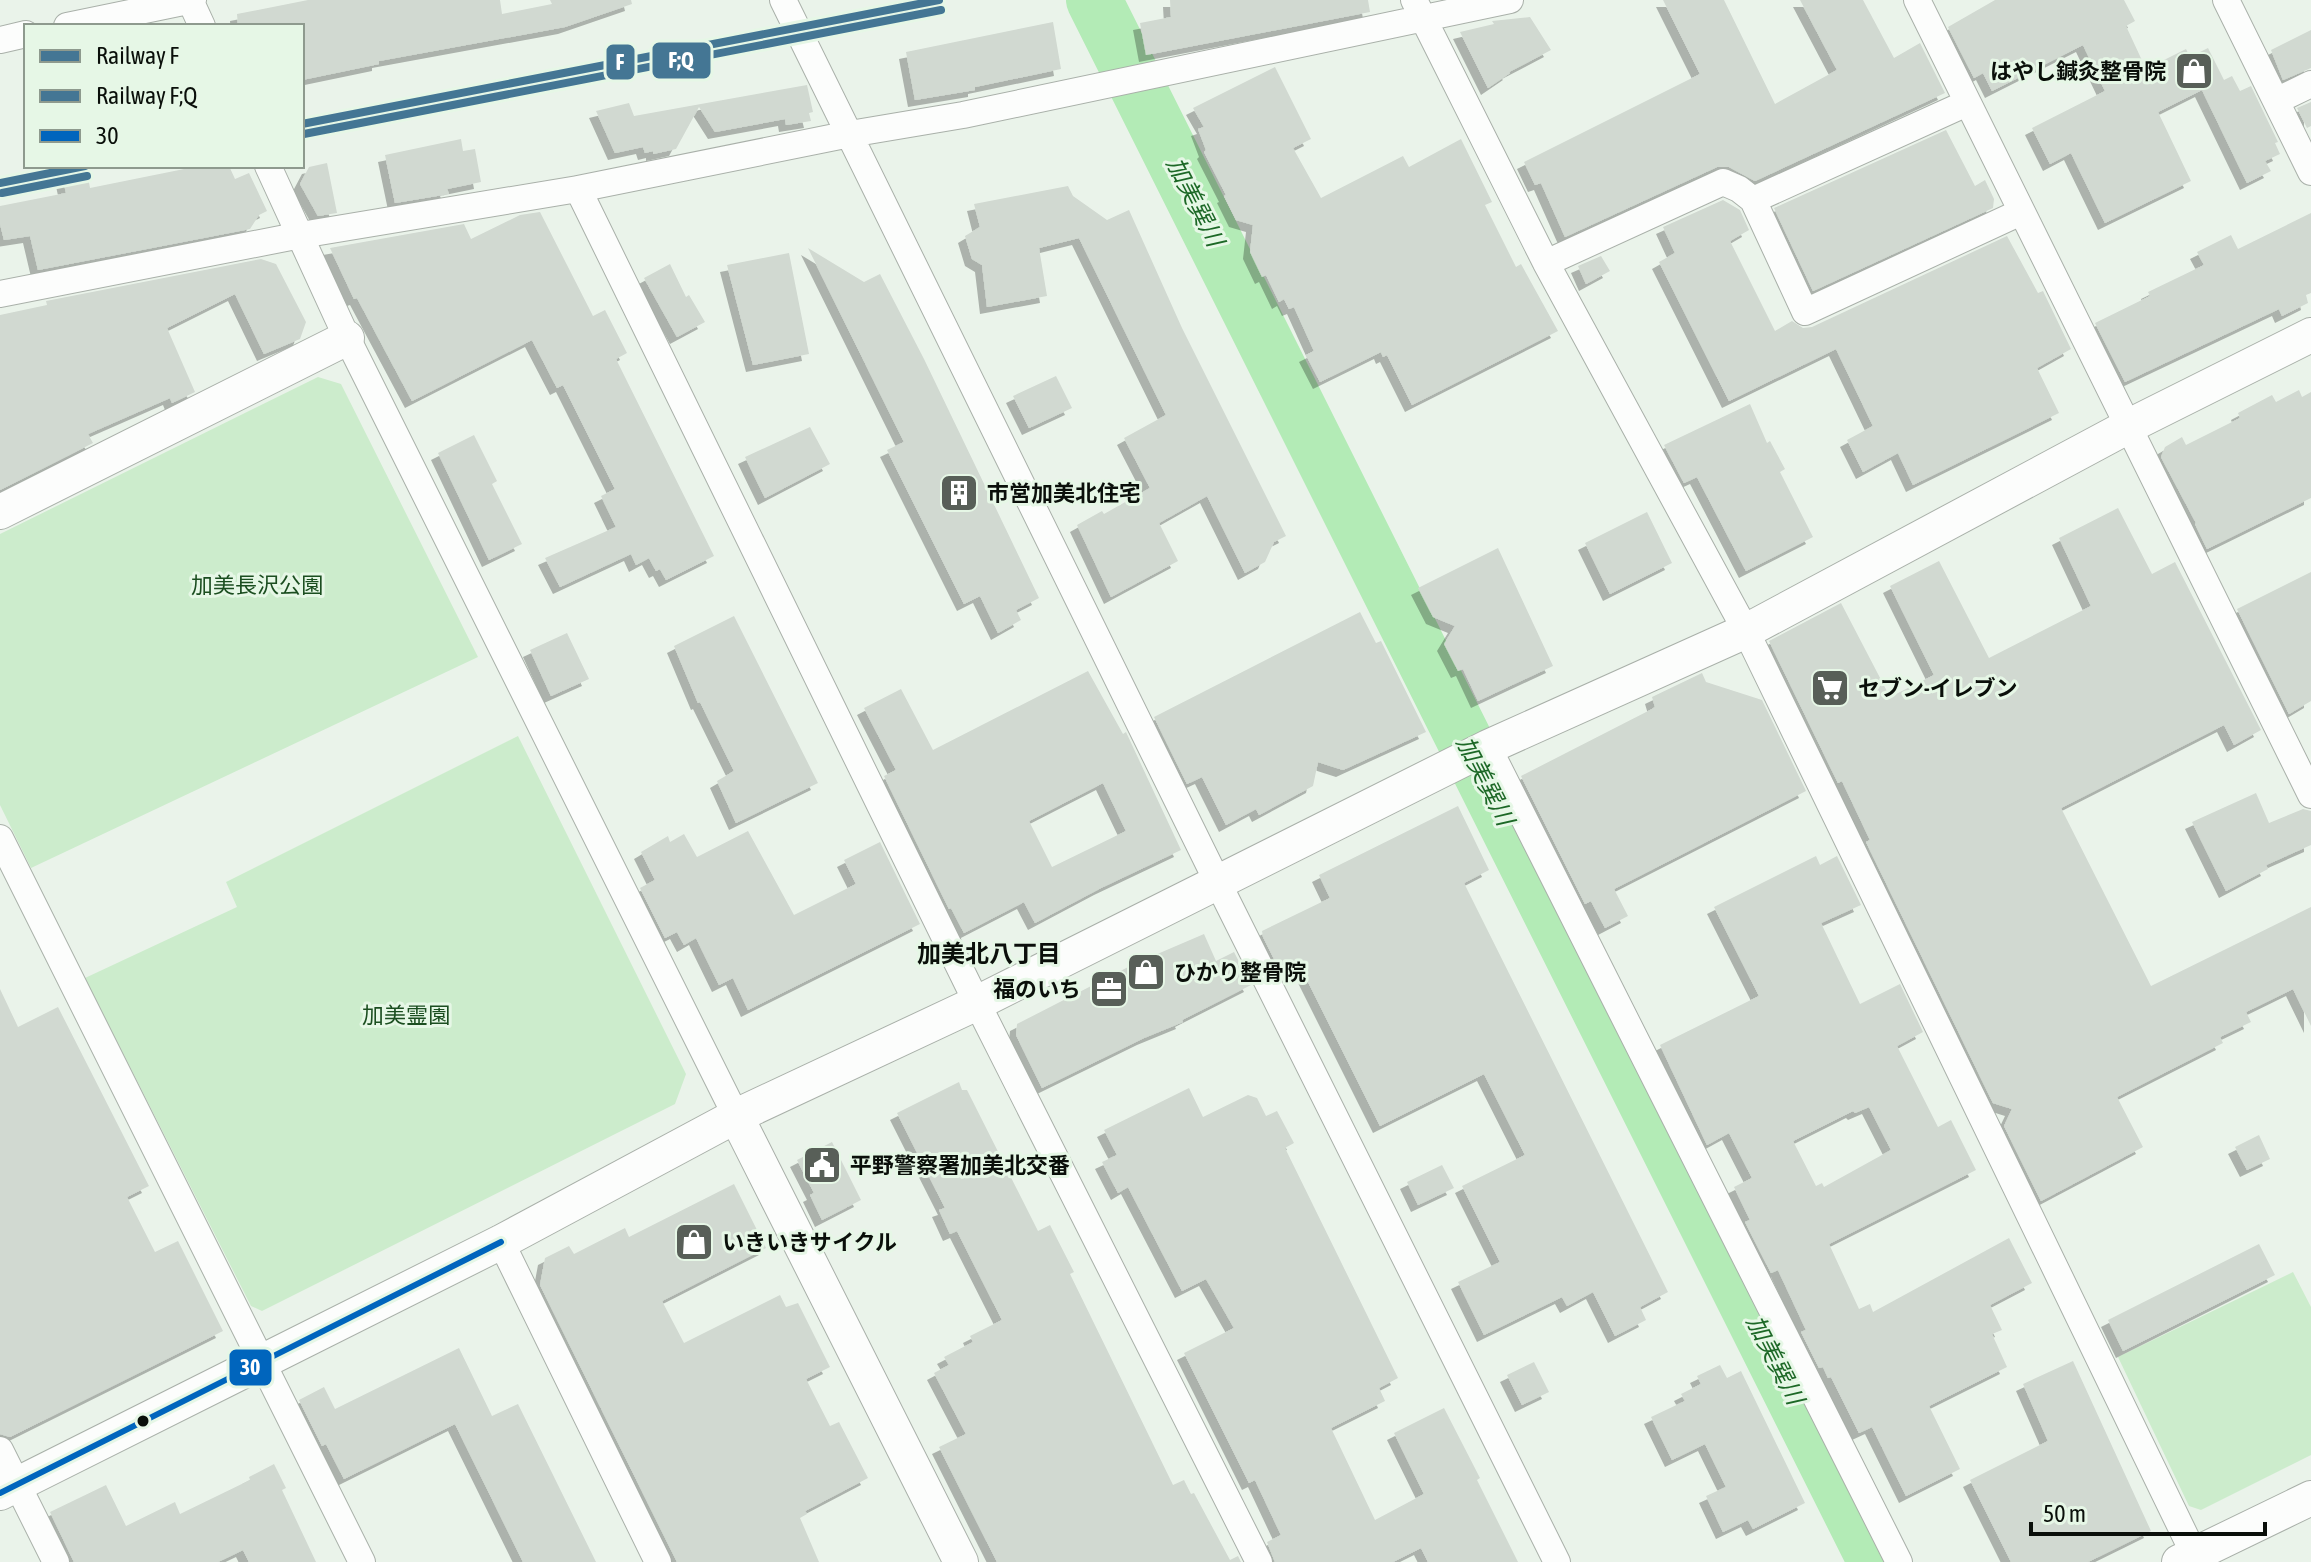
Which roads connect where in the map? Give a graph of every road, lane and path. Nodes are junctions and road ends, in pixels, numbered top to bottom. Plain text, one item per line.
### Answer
1 (191, 0) edge
2 (783, 0) edge
3 (1510, 0) edge
4 (1917, 0) edge
5 (2226, 0) edge
6 (1418, 9) edge
7 (77, 24) edge
8 (201, 24) edge
9 (24, 34) edge
10 (0, 40) edge
11 (2311, 84) edge
12 (2276, 101) junction
13 (1967, 103) junction
14 (850, 134) junction
15 (269, 168) edge
16 (2311, 172) edge
17 (578, 189) junction
18 (1753, 200) junction
19 (2021, 212) junction
20 (301, 235) junction
21 (1546, 263) junction
22 (0, 294) edge
23 (2311, 335) edge
24 (347, 338) junction
25 (2127, 427) junction
26 (0, 512) edge
27 (1746, 631) junction
28 (1477, 753) junction
29 (2311, 795) edge
30 (0, 838) edge
31 (1218, 883) junction
32 (977, 1003) junction
33 (736, 1116) junction
34 (501, 1242) junction
35 (262, 1363) junction
36 (0, 1450) edge
37 (9, 1489) edge
38 (2311, 1498) edge
39 (2187, 1558) edge
40 (56, 1562) edge
41 (362, 1562) edge
42 (658, 1562) edge
43 (961, 1562) edge
44 (1259, 1562) edge
45 (1557, 1562) edge
46 (1899, 1562) edge

1 - 7 street
1 - 8 street
2 - 14 street
3 - 6 street
4 - 13 street
5 - 12 street
6 - 14 street
6 - 21 street
9 - 10 street
11 - 12 street
12 - 16 street
13 - 18 street
13 - 19 street
14 - 17 street
14 - 31 street
15 - 20 street
17 - 20 street
17 - 32 street
18 - 19 street
18 - 21 street
19 - 25 street
20 - 22 street
20 - 24 street
21 - 27 street
23 - 25 street
24 - 26 street
24 - 33 street
25 - 27 street
25 - 29 street
27 - 28 street
27 - 39 street
28 - 31 street
28 - 46 street
30 - 35 street
31 - 32 street
31 - 45 street
32 - 33 street
32 - 44 street
33 - 34 street
33 - 43 street
34 - 35 street
34 - 42 street
35 - 37 street
35 - 41 street
36 - 37 street
37 - 40 street
38 - 39 street

